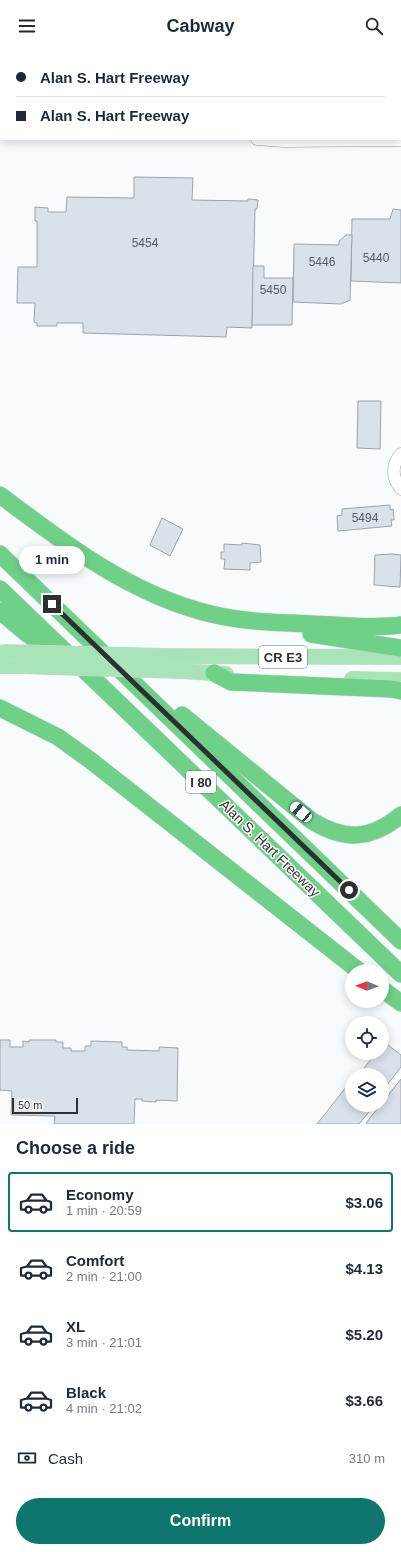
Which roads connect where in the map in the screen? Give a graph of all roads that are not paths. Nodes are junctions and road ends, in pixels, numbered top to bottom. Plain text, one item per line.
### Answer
1 (270, 140) edge
2 (323, 140) edge
3 (401, 140) edge
4 (401, 454) edge
5 (401, 488) edge
6 (0, 495) edge
7 (0, 554) edge
8 (0, 589) edge
9 (0, 611) edge
10 (213, 615) junction
11 (401, 625) edge
12 (401, 648) edge
13 (105, 654) junction
14 (1, 657) edge
15 (401, 657) edge
16 (214, 673) junction
17 (93, 678) junction
18 (401, 680) edge
19 (401, 691) edge
20 (0, 708) edge
21 (401, 815) edge
22 (401, 941) edge
23 (350, 964) edge
24 (401, 974) edge
25 (389, 994) edge
26 (401, 1003) edge

1 - 2 street
2 - 3 street
4 - 5 street
6 - 10 highway
7 - 13 highway, Alan S. Hart Freeway / I 80
8 - 17 highway, Alan S. Hart Freeway / I 80
9 - 17 highway
10 - 11 highway
10 - 12 highway
13 - 21 highway
13 - 22 highway, Alan S. Hart Freeway / I 80
14 - 15 main road, CR E3, bridge
14 - 16 main road, CR E3, bridge
16 - 18 main road, CR E3
16 - 19 highway
17 - 24 highway, Alan S. Hart Freeway / I 80
20 - 23 highway
25 - 26 highway

